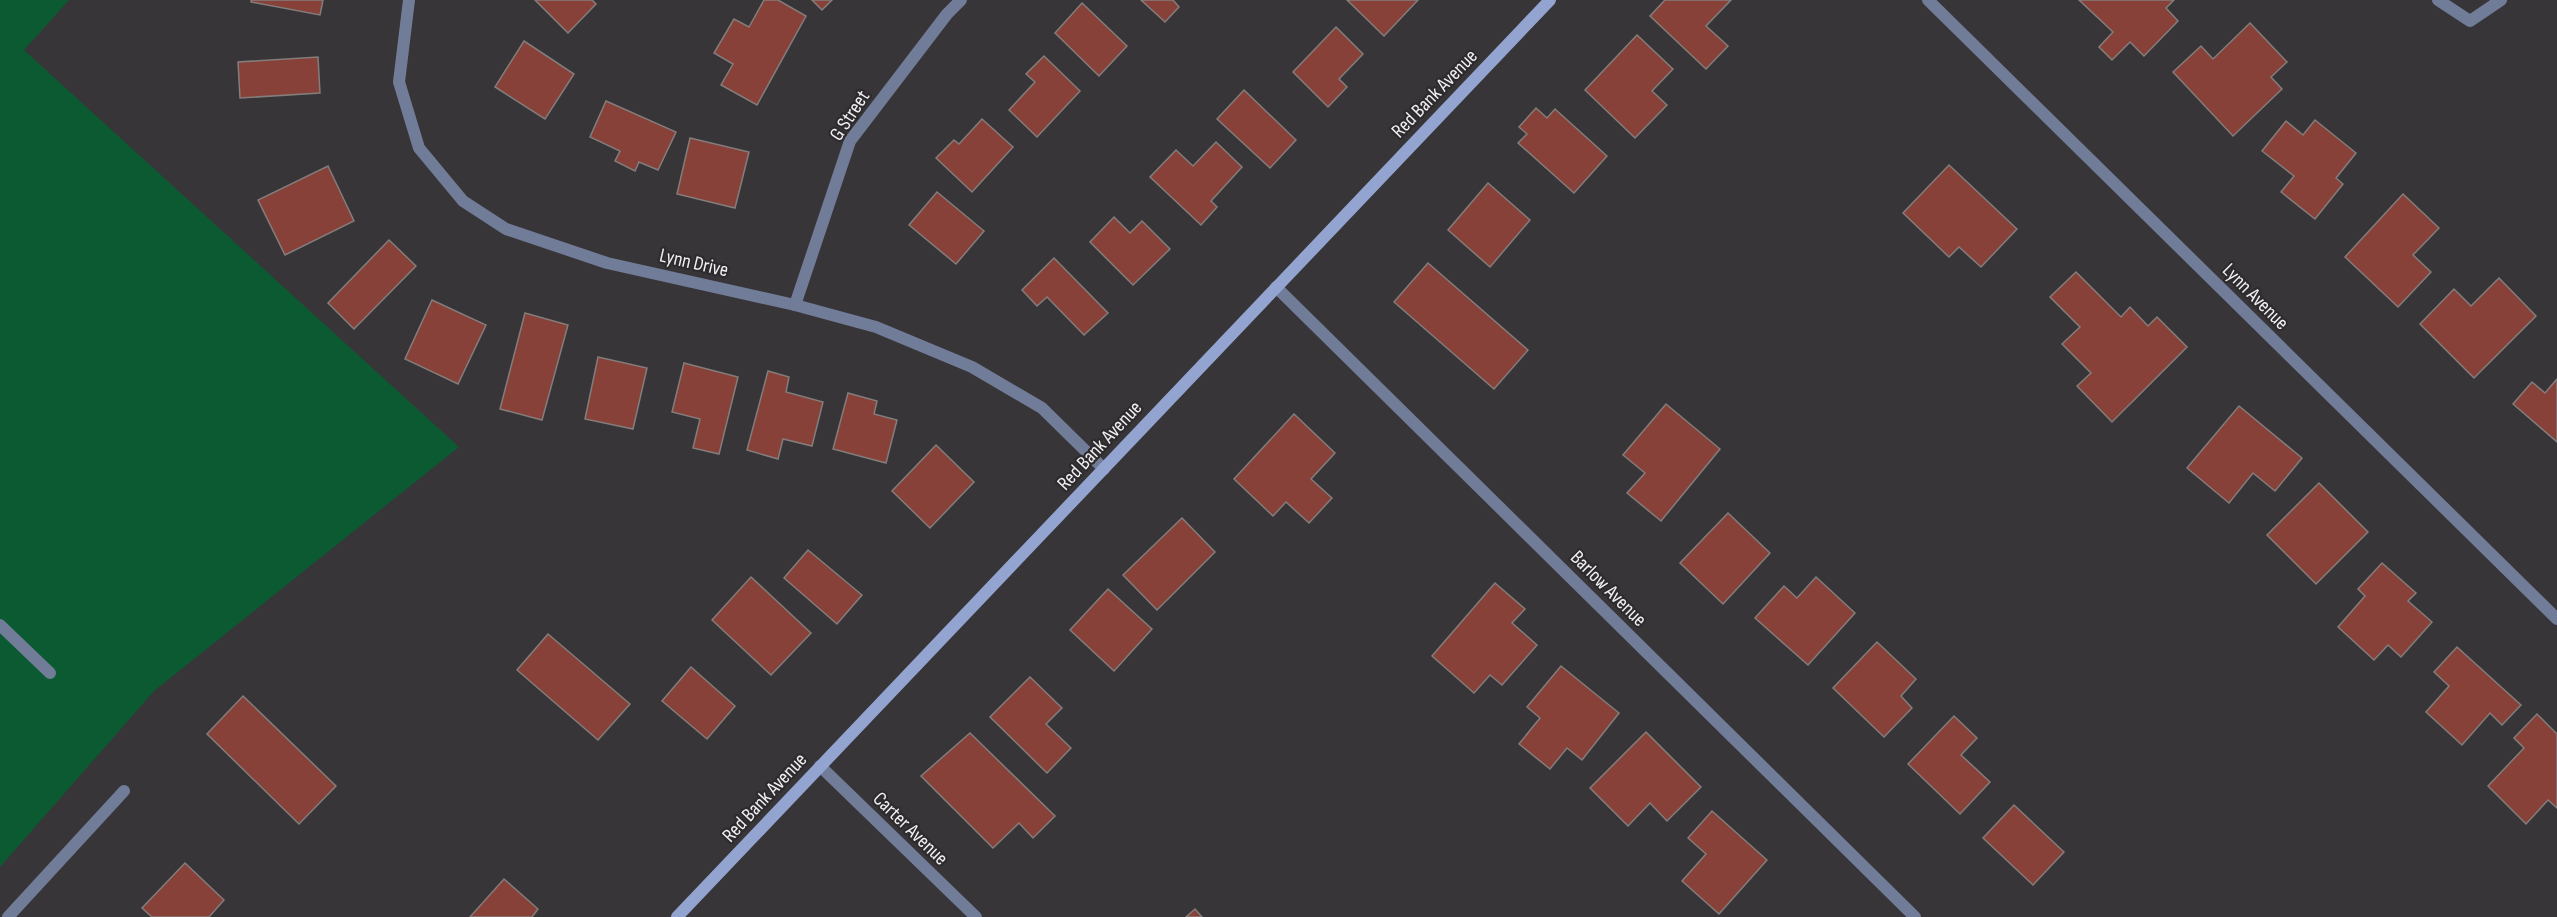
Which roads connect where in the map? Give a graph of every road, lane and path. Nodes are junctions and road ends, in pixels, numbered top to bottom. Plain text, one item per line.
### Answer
1 (409, 0) edge
2 (960, 0) edge
3 (1550, 0) edge
4 (1928, 0) edge
5 (2438, 0) edge
6 (2501, 0) edge
7 (1276, 287) junction
8 (795, 305) junction
9 (1104, 469) junction
10 (2557, 619) edge
11 (0, 625) edge
12 (50, 673) dead end
13 (820, 766) junction
14 (124, 791) dead end
15 (8, 917) edge
16 (677, 917) edge
17 (976, 917) edge
18 (1915, 917) edge

1 - 8 street, Lynn Drive
2 - 8 street, G Street
3 - 7 street, Red Bank Avenue
4 - 10 street, Lynn Avenue
5 - 6 street
7 - 9 street, Red Bank Avenue
7 - 18 street, Barlow Avenue
8 - 9 street, Lynn Drive
9 - 13 street, Red Bank Avenue
11 - 12 street
13 - 16 street, Red Bank Avenue
13 - 17 street, Carter Avenue
14 - 15 street

